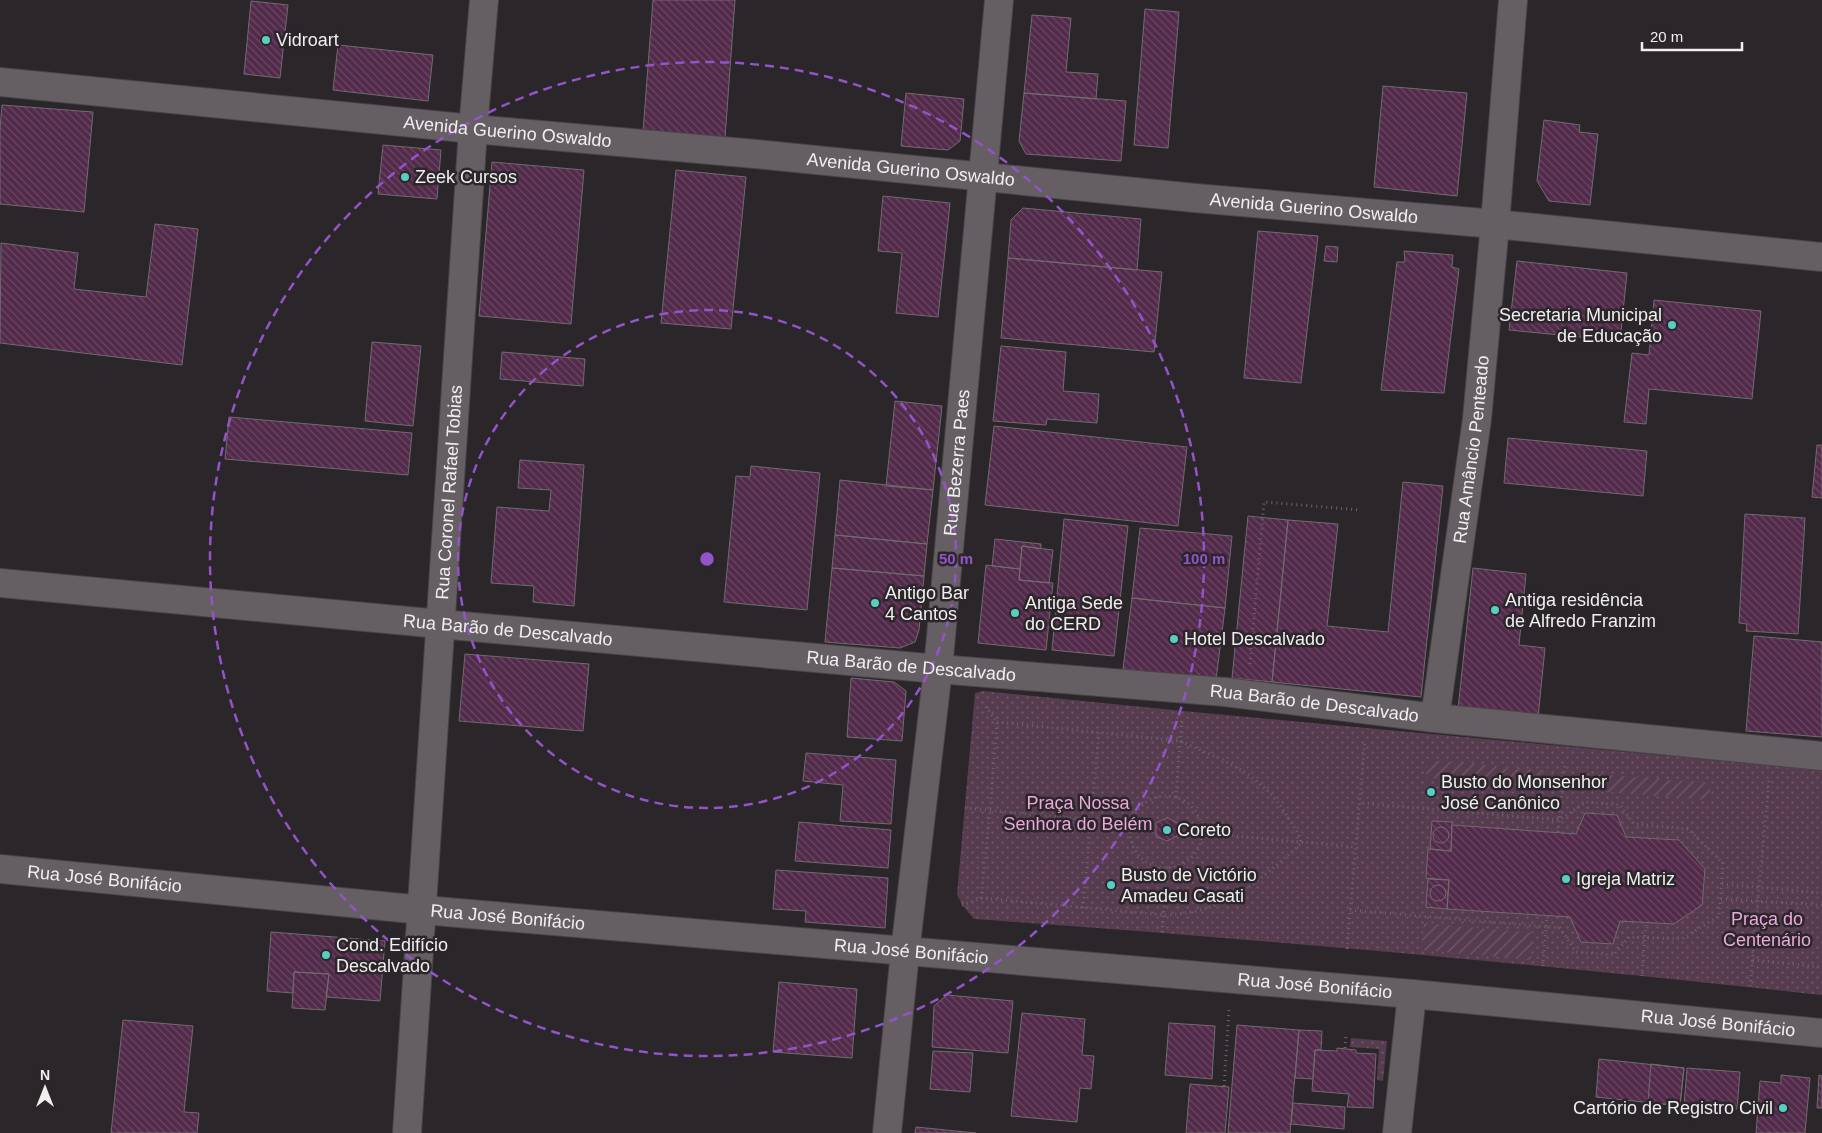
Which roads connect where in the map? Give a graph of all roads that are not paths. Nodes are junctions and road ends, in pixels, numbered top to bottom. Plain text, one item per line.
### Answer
1 (484, 0) edge
2 (999, 0) edge
3 (1513, 0) edge
4 (0, 82) edge
5 (473, 130) junction
6 (983, 176) junction
7 (1496, 224) junction
8 (1822, 257) edge
9 (0, 583) edge
10 (440, 624) junction
11 (938, 668) junction
12 (1435, 718) junction
13 (1822, 756) edge
14 (0, 869) edge
15 (423, 910) junction
16 (904, 952) junction
17 (1412, 994) junction
18 (1822, 1033) edge
19 (407, 1133) edge
20 (887, 1133) edge
21 (1397, 1133) edge

1 - 5 street, Rua Coronel Rafael Tobias
2 - 6 street, Rua Bezerra Paes
3 - 7 street, Rua Amâncio Penteado
4 - 5 street, Avenida Guerino Oswaldo
5 - 6 street, Avenida Guerino Oswaldo
5 - 10 street, Rua Coronel Rafael Tobias
6 - 7 street, Avenida Guerino Oswaldo
6 - 11 street, Rua Bezerra Paes
7 - 8 street, Avenida Guerino Oswaldo
7 - 12 street, Rua Amâncio Penteado
9 - 10 street, Rua Barão de Descalvado
10 - 11 street, Rua Barão de Descalvado
10 - 15 street, Rua Coronel Rafael Tobias
11 - 12 street, Rua Barão de Descalvado
11 - 16 street, Rua Bezerra Paes
12 - 13 street, Rua Barão de Descalvado
14 - 15 street, Rua José Bonifácio
15 - 16 street, Rua José Bonifácio
15 - 19 street, Rua Coronel Rafael Tobias
16 - 17 street, Rua José Bonifácio
16 - 20 street, Rua Bezerra Paes
17 - 18 street, Rua José Bonifácio
17 - 21 street

